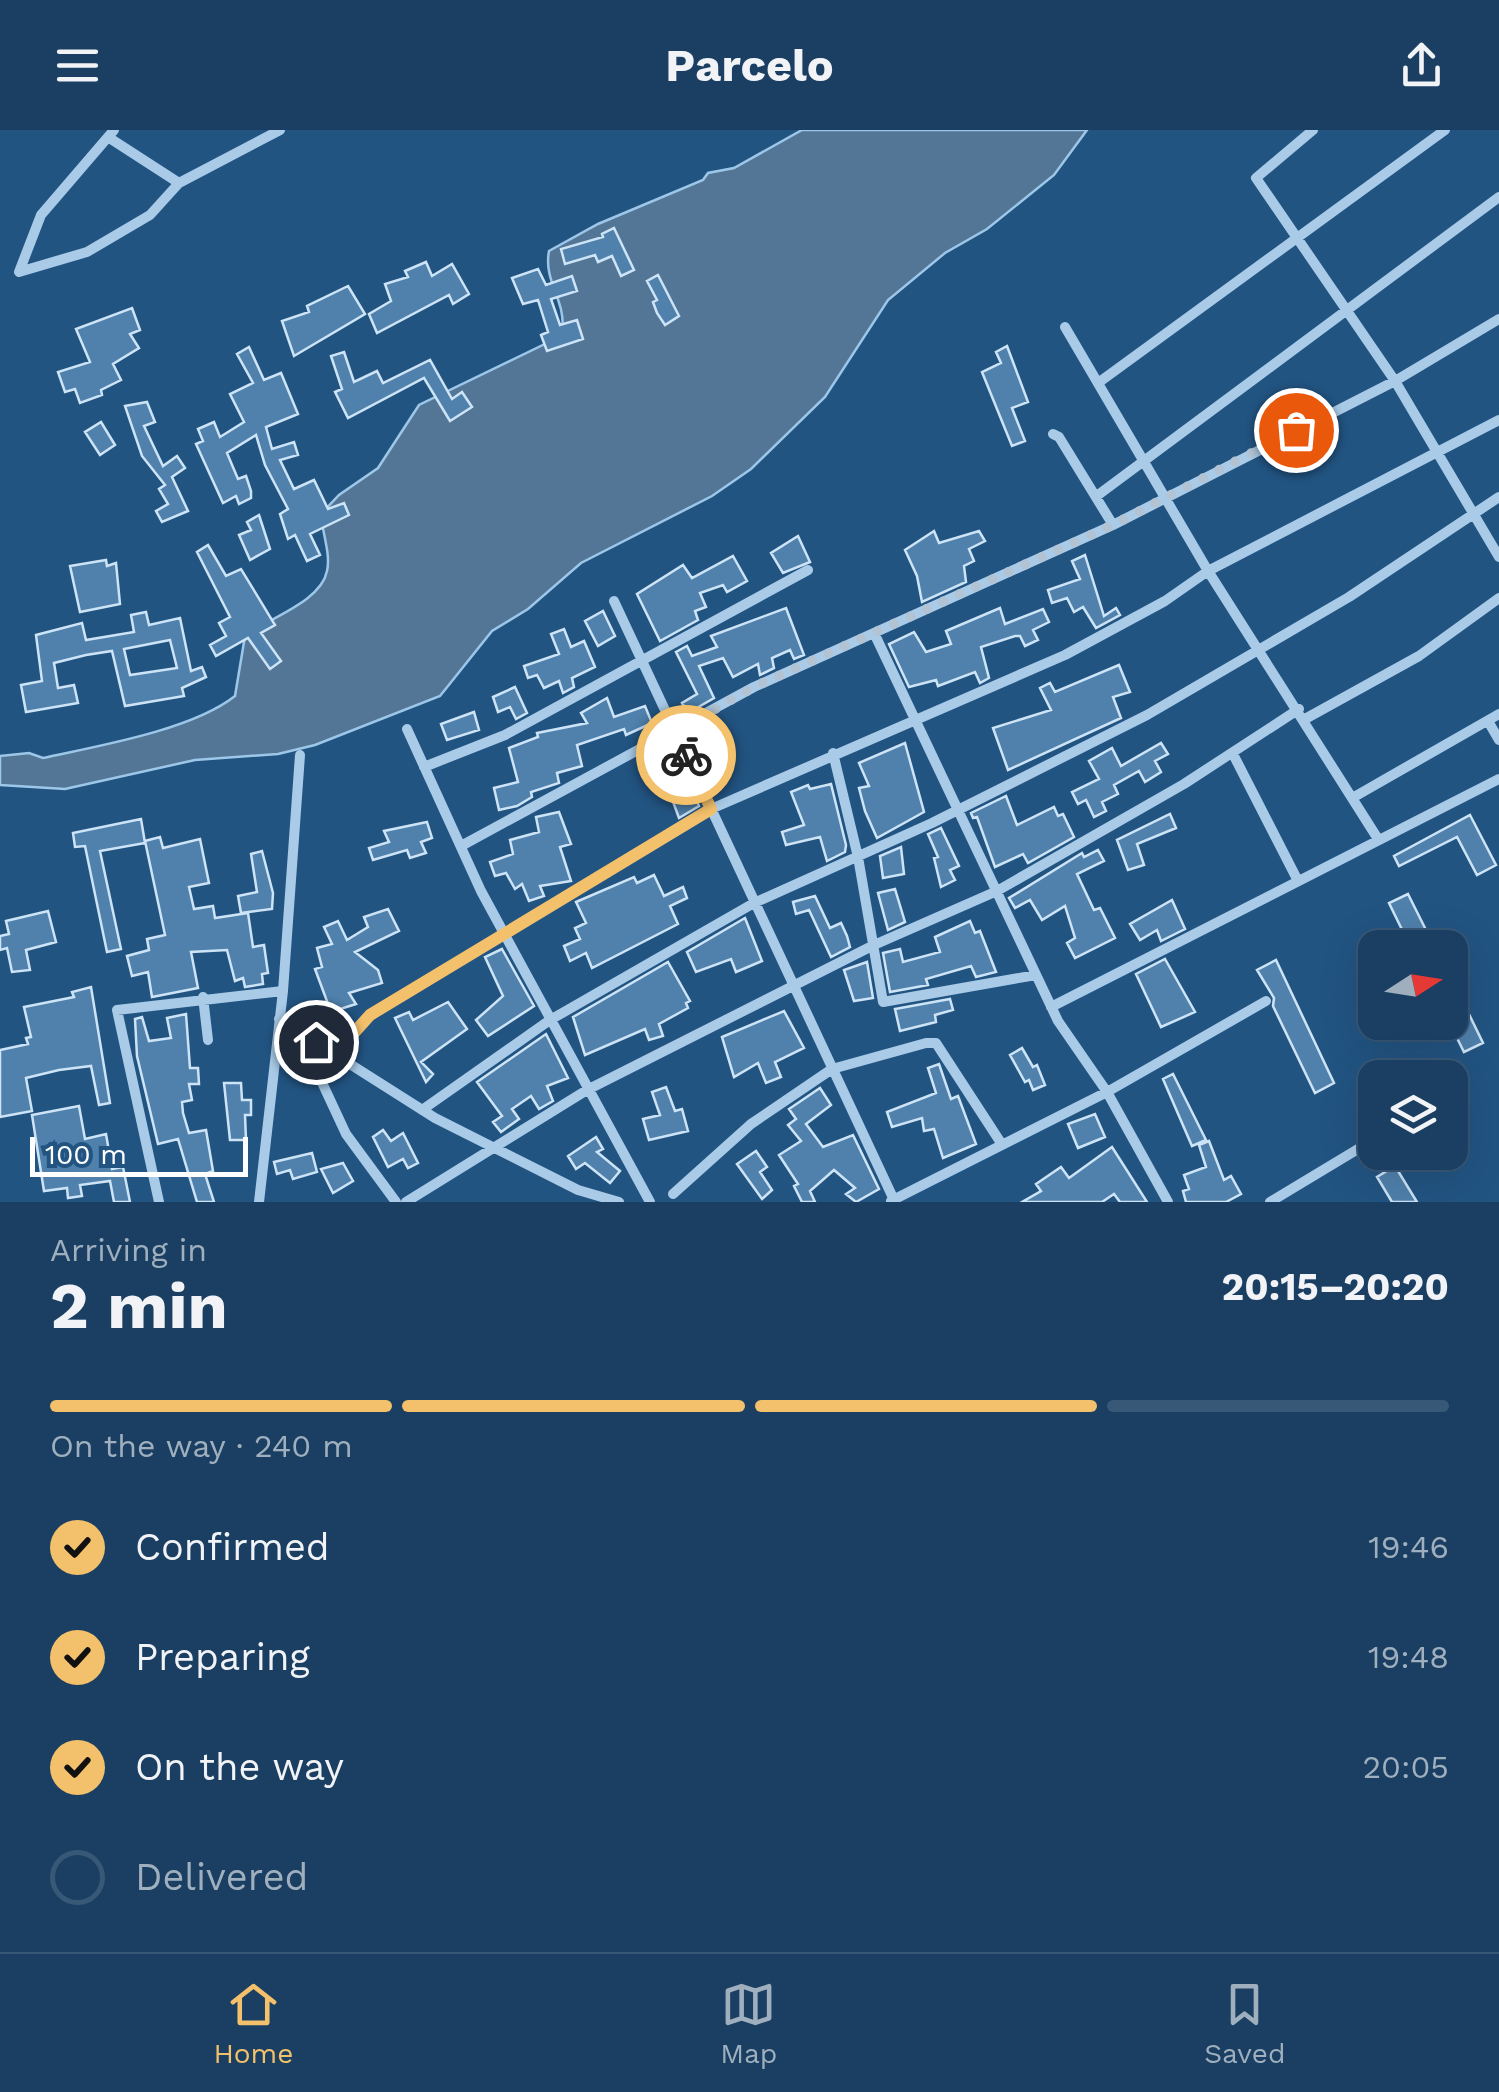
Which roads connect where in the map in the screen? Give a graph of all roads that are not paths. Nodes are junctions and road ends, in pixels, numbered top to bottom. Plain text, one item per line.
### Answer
1 (280, 130) edge
2 (1313, 130) edge
3 (1445, 130) edge
4 (112, 134) edge
5 (179, 183) junction
6 (1499, 197) edge
7 (1297, 239) junction
8 (1347, 311) junction
9 (1499, 318) edge
10 (1066, 327) dead end
11 (1395, 381) junction
12 (1098, 383) junction
13 (1499, 420) edge
14 (1053, 434) dead end
15 (1438, 456) junction
16 (1143, 461) junction
17 (1098, 496) junction
18 (1164, 496) junction
19 (1499, 498) edge
20 (1473, 512) junction
21 (1113, 525) junction
22 (1499, 557) edge
23 (808, 570) dead end
24 (1208, 571) junction
25 (1499, 598) edge
26 (614, 601) dead end
27 (876, 635) junction
28 (1259, 650) junction
29 (642, 660) junction
30 (1302, 714) junction
31 (1499, 714) edge
32 (916, 720) junction
33 (1488, 721) junction
34 (407, 729) dead end
35 (675, 732) junction
36 (1499, 740) edge
37 (833, 753) junction
38 (1232, 754) junction
39 (300, 756) dead end
40 (424, 767) junction
41 (1499, 780) edge
42 (1354, 797) junction
43 (958, 808) junction
44 (711, 809) junction
45 (1378, 839) junction
46 (460, 846) junction
47 (858, 856) junction
48 (1298, 881) junction
49 (997, 892) junction
50 (754, 903) junction
51 (502, 932) junction
52 (874, 945) junction
53 (1036, 975) junction
54 (792, 985) junction
55 (283, 991) junction
56 (202, 997) junction
57 (1266, 1001) dead end
58 (1051, 1007) junction
59 (279, 1019) junction
60 (550, 1020) junction
61 (298, 1030) junction
62 (208, 1040) dead end
63 (335, 1054) junction
64 (832, 1069) junction
65 (587, 1090) junction
66 (1107, 1092) junction
67 (422, 1110) junction
68 (1002, 1143) junction
69 (497, 1149) junction
70 (1358, 1149) edge
71 (673, 1194) dead end
72 (892, 1201) edge
73 (159, 1202) edge
74 (259, 1202) edge
75 (396, 1202) edge
76 (406, 1202) edge
77 (619, 1202) edge
78 (650, 1202) edge
79 (1168, 1202) edge
80 (1270, 1202) edge

1 - 5 street
2 - 7 street
3 - 7 street
4 - 5 street
4 - 5 street
6 - 8 street
7 - 8 street
7 - 12 street
8 - 11 street
8 - 16 street
9 - 11 street
10 - 12 street
11 - 15 street
11 - 18 street
12 - 16 street
13 - 15 street
14 - 17 street
15 - 20 street
15 - 24 street
16 - 17 street
16 - 18 street
17 - 21 street
18 - 21 street
18 - 24 street
19 - 20 street
20 - 22 street
20 - 28 street
21 - 27 street
23 - 29 street
24 - 28 street
24 - 32 street
25 - 30 street
26 - 29 street
27 - 32 street
27 - 35 street
28 - 30 street
28 - 43 street
29 - 35 street
29 - 40 street
30 - 38 street
30 - 42 street
31 - 33 street
32 - 37 street
32 - 43 street
33 - 36 street
33 - 42 street
34 - 40 street
35 - 44 street
35 - 46 street
37 - 44 street
37 - 47 street
38 - 48 street
38 - 49 street
39 - 55 street
40 - 46 street
41 - 45 street
42 - 45 street
43 - 47 street
43 - 49 street
44 - 50 street
44 - 51 street
45 - 48 street
46 - 51 street
47 - 50 street
47 - 52 street
48 - 58 street
49 - 52 street
49 - 53 street
50 - 54 street
50 - 60 street
51 - 60 street
51 - 63 street
52 - 53 street
52 - 54 street
53 - 58 street
54 - 64 street
54 - 65 street
55 - 56 street
55 - 59 street
56 - 62 street
56 - 73 street
57 - 66 street
58 - 66 street
59 - 61 street
59 - 74 street
60 - 65 street
60 - 67 street
61 - 63 street
61 - 75 street
63 - 67 street
64 - 68 street
64 - 71 street
64 - 72 street
65 - 69 street
65 - 78 street
66 - 68 street
66 - 79 street
67 - 69 street
68 - 72 street
69 - 76 street
69 - 77 street
70 - 80 street

